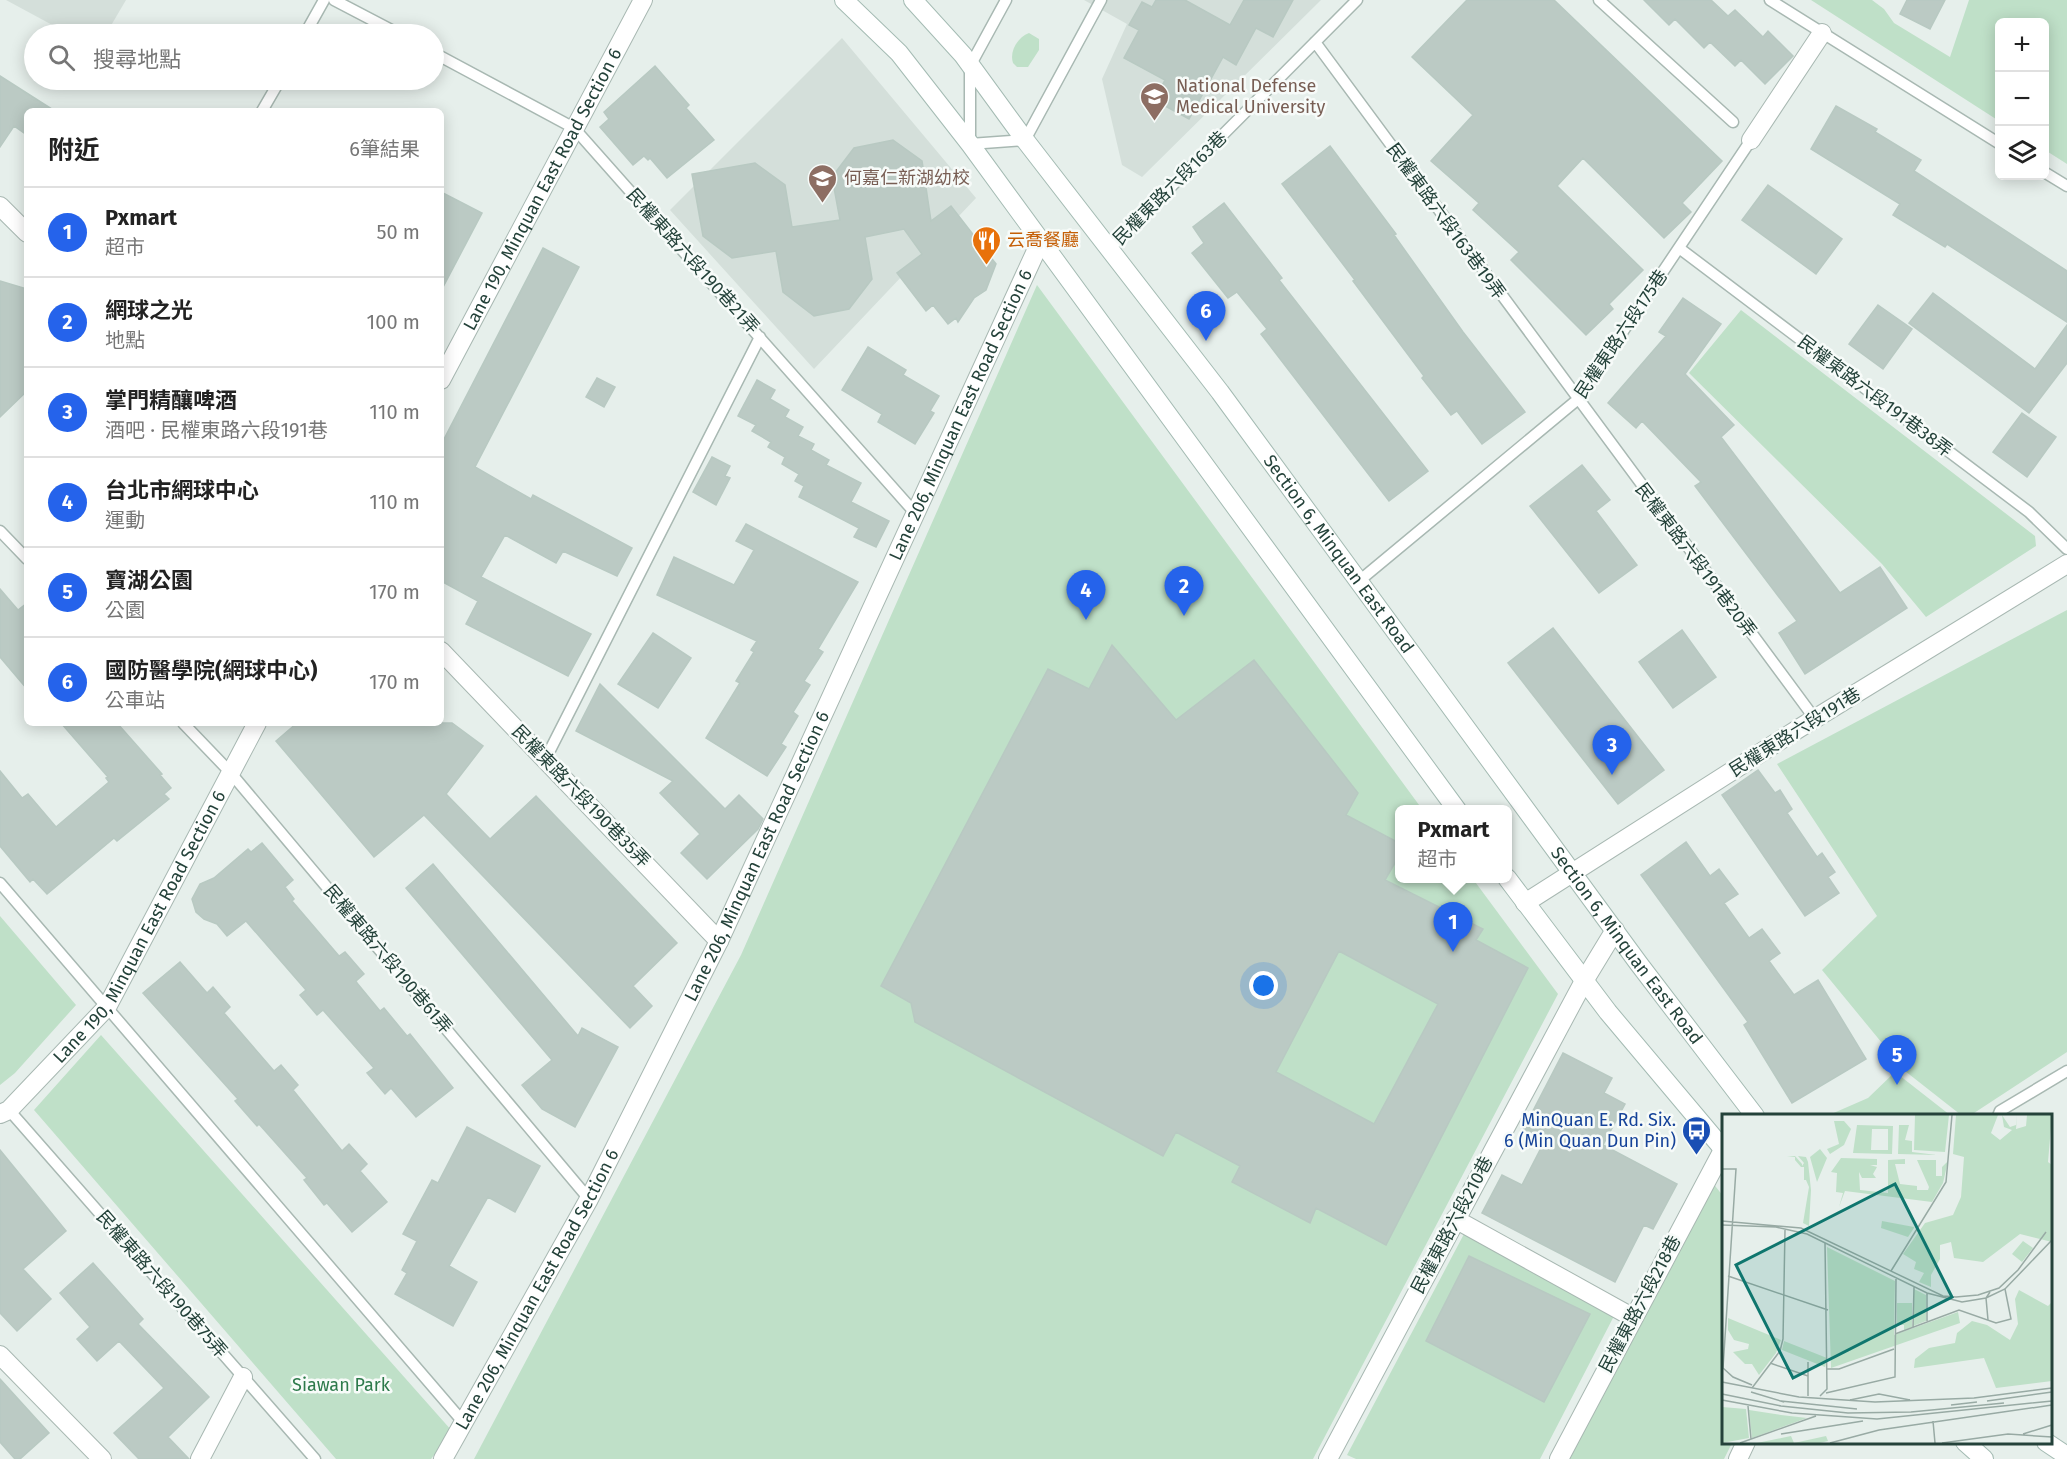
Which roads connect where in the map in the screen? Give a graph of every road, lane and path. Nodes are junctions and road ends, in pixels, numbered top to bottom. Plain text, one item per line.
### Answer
1 (324, 0) edge
2 (334, 0) edge
3 (644, 0) edge
4 (844, 0) edge
5 (913, 0) edge
6 (1006, 0) edge
7 (1101, 0) edge
8 (1357, 0) edge
9 (1599, 0) edge
10 (1770, 0) edge
11 (310, 24) edge
12 (380, 24) edge
13 (1822, 33) junction
14 (1315, 42) junction
15 (444, 58) edge
16 (970, 66) junction
17 (274, 90) edge
18 (264, 108) edge
19 (1733, 122) dead end
20 (574, 128) junction
21 (1025, 140) junction
22 (1751, 140) joint
23 (1995, 141) edge
24 (970, 144) junction
25 (2049, 175) edge
26 (2067, 186) edge
27 (0, 206) edge
28 (24, 230) edge
29 (1041, 240) junction
30 (1110, 248) junction
31 (1679, 248) junction
32 (760, 337) junction
33 (444, 374) edge
34 (1577, 400) junction
35 (916, 514) junction
36 (0, 531) edge
37 (2067, 549) edge
38 (24, 556) edge
39 (2067, 564) edge
40 (1359, 581) junction
41 (444, 654) edge
42 (1815, 719) junction
43 (186, 726) edge
44 (255, 726) edge
45 (546, 758) junction
46 (230, 772) junction
47 (1452, 805) edge
48 (1572, 872) junction
49 (0, 883) edge
50 (1510, 883) edge
51 (1525, 903) junction
52 (1615, 930) junction
53 (719, 941) junction
54 (1584, 981) junction
55 (107, 1007) junction
56 (2067, 1071) edge
57 (5, 1112) edge
58 (1753, 1114) edge
59 (1999, 1114) edge
60 (1722, 1148) edge
61 (1722, 1154) edge
62 (589, 1198) junction
63 (1455, 1219) junction
64 (1632, 1317) junction
65 (0, 1355) edge
66 (243, 1377) junction
67 (464, 1423) junction
68 (1746, 1444) edge
69 (1966, 1444) edge
70 (2048, 1444) edge
71 (2067, 1456) edge
72 (102, 1459) edge
73 (200, 1459) edge
74 (315, 1459) edge
75 (443, 1459) edge
76 (1328, 1459) edge
77 (1559, 1459) edge
78 (1738, 1459) edge
79 (1984, 1459) edge

1 - 11 lane
2 - 12 lane
3 - 20 street, Lane 190, Minquan East Road Section 6
4 - 24 street
5 - 16 street, Section 6, Minquan East Road
6 - 16 lane
7 - 21 lane
8 - 14 lane, 民權東路六段163巷
9 - 19 lane
10 - 13 lane
13 - 22 street, 民權東路六段175巷
13 - 23 lane
14 - 30 lane, 民權東路六段163巷
14 - 34 lane, 民權東路六段163巷19弄
15 - 20 lane, 民權東路六段190巷21弄
16 - 21 street, Section 6, Minquan East Road
16 - 24 lane
17 - 18 lane
20 - 32 lane, 民權東路六段190巷21弄
20 - 33 street, Lane 190, Minquan East Road Section 6
21 - 24 lane
21 - 30 street, Section 6, Minquan East Road
22 - 31 lane, 民權東路六段175巷
24 - 29 street
25 - 26 lane
27 - 28 street
29 - 35 street, Lane 206, Minquan East Road Section 6
29 - 47 street
30 - 40 street, Section 6, Minquan East Road
31 - 34 lane, 民權東路六段175巷
31 - 37 lane, 民權東路六段191巷38弄
32 - 35 lane, 民權東路六段190巷21弄
32 - 45 lane
34 - 40 lane, 民權東路六段175巷
34 - 42 lane, 民權東路六段191巷20弄
35 - 53 street, Lane 206, Minquan East Road Section 6
36 - 38 lane
39 - 42 street, 民權東路六段191巷
40 - 48 street, Section 6, Minquan East Road
41 - 45 street, 民權東路六段190巷35弄
42 - 48 street, 民權東路六段191巷
43 - 46 lane, 民權東路六段190巷61弄
44 - 46 street, Lane 190, Minquan East Road Section 6
45 - 53 street, 民權東路六段190巷35弄
46 - 55 street, Lane 190, Minquan East Road Section 6
46 - 62 lane, 民權東路六段190巷61弄
48 - 51 street, 民權東路六段191巷
48 - 52 street, Section 6, Minquan East Road
49 - 55 lane
50 - 51 street
51 - 54 street
52 - 54 street, 民權東路六段210巷
52 - 58 street, Section 6, Minquan East Road
53 - 62 street, Lane 206, Minquan East Road Section 6
54 - 60 street
54 - 63 street, 民權東路六段210巷
55 - 57 street, Lane 190, Minquan East Road Section 6
55 - 67 lane
56 - 59 lane
57 - 66 lane, 民權東路六段190巷75弄
61 - 64 street, 民權東路六段218巷
62 - 67 street, Lane 206, Minquan East Road Section 6
63 - 64 street
63 - 76 street, 民權東路六段210巷
64 - 77 street, 民權東路六段218巷
65 - 72 street
66 - 73 street
66 - 74 lane, 民權東路六段190巷75弄
67 - 75 street, Lane 206, Minquan East Road Section 6
68 - 78 street
69 - 79 street
70 - 71 street

